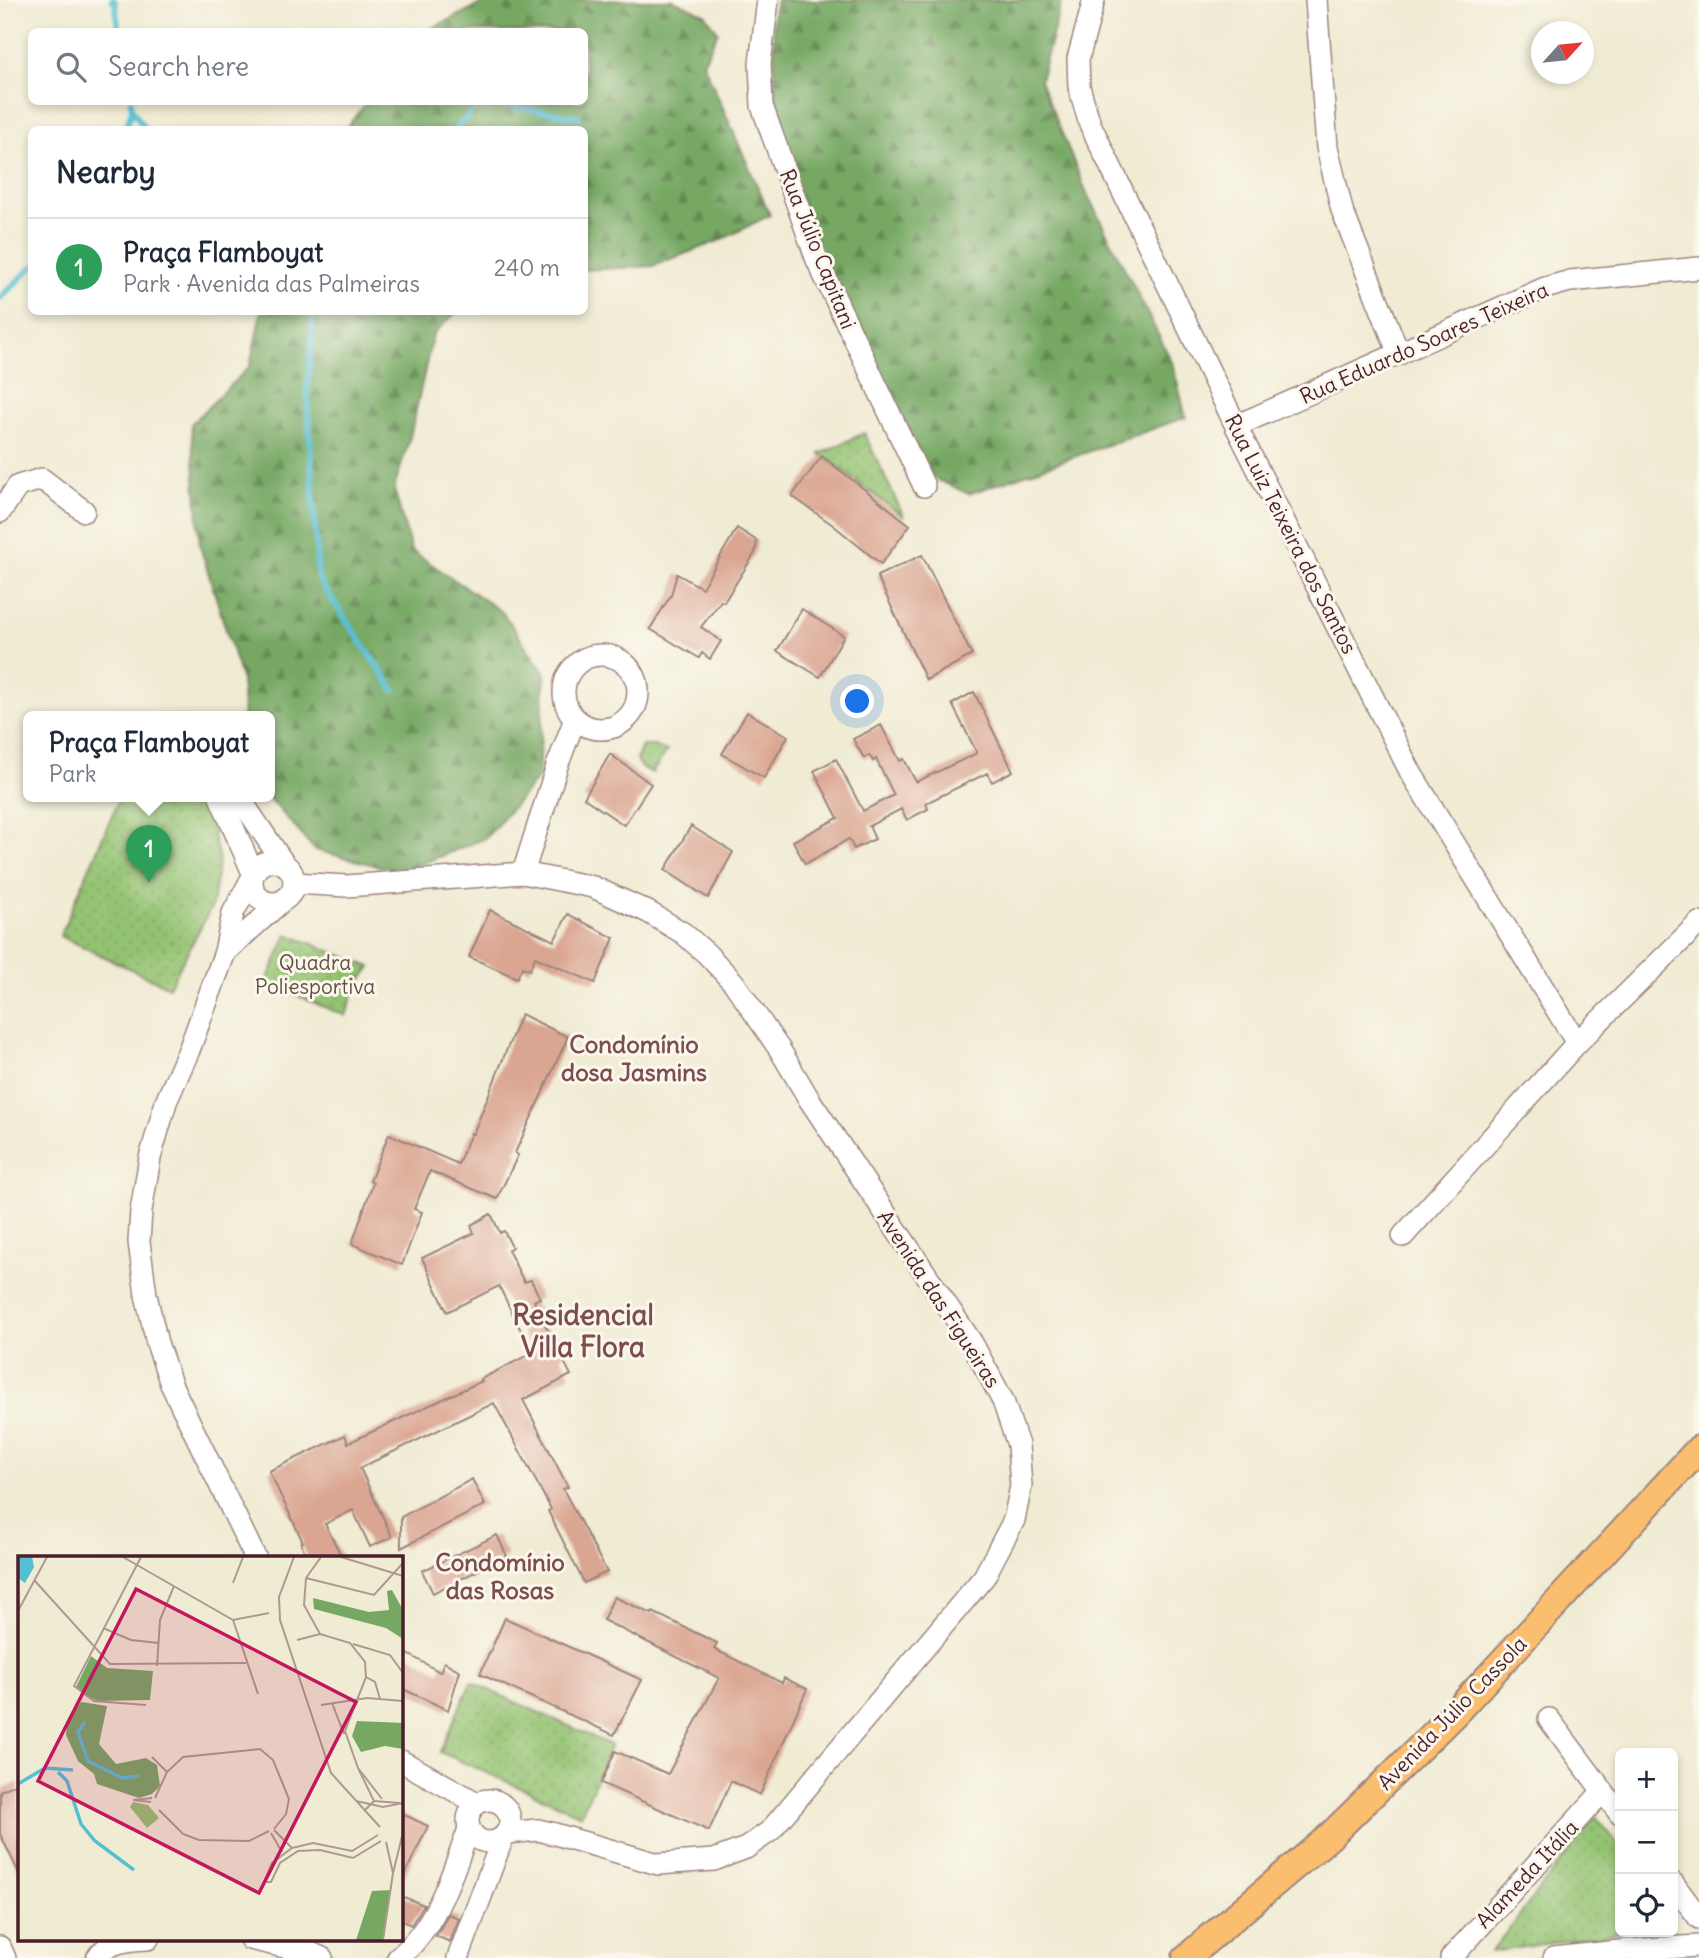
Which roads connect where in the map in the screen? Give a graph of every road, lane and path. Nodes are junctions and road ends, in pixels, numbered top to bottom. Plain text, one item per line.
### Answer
1 (768, 0) edge
2 (1094, 0) edge
3 (1316, 0) edge
4 (1699, 268) edge
5 (1399, 354) junction
6 (1236, 426) junction
7 (924, 486) dead end
8 (84, 511) dead end
9 (0, 512) edge
10 (575, 719) dead end
11 (222, 802) edge
12 (242, 802) edge
13 (523, 873) junction
14 (252, 877) junction
15 (287, 883) junction
16 (1699, 923) edge
17 (225, 952) junction
18 (1577, 1043) junction
19 (1403, 1236) dead end
20 (1699, 1449) edge
21 (255, 1556) edge
22 (1549, 1719) dead end
23 (402, 1762) edge
24 (1603, 1791) junction
25 (477, 1803) junction
26 (1618, 1811) edge
27 (469, 1829) junction
28 (505, 1835) junction
29 (1678, 1890) edge
30 (445, 1893) junction
31 (479, 1908) junction
32 (1699, 1918) edge
33 (136, 1940) edge
34 (254, 1940) edge
35 (1699, 1946) edge
36 (0, 1947) edge
37 (93, 1957) edge
38 (5, 1958) edge
39 (323, 1958) edge
40 (398, 1958) edge
41 (458, 1958) edge
42 (1186, 1958) edge
43 (1451, 1958) edge
44 (1554, 1958) edge

1 - 7 street, Rua Júlio Capitani
2 - 6 street, Rua Luiz Teixeira dos Santos
3 - 5 street
4 - 5 street, Rua Eduardo Soares Teixeira
5 - 6 street, Rua Eduardo Soares Teixeira
6 - 18 street, Rua Luiz Teixeira dos Santos
8 - 9 street
10 - 13 street
11 - 14 street
12 - 15 street
13 - 15 street, Avenida das Figueiras
13 - 28 street, Avenida das Figueiras
14 - 15 street
14 - 15 street
14 - 17 street
15 - 17 street
16 - 18 street
17 - 21 street
18 - 19 street
20 - 42 main road, Avenida Júlio Cassola
22 - 24 street
23 - 25 street
24 - 26 street
24 - 43 street, Alameda Itália
25 - 27 street
25 - 28 street
27 - 28 street
27 - 30 street
28 - 31 street
29 - 32 street
30 - 31 street
30 - 40 street
31 - 41 street
33 - 37 street
34 - 39 street
35 - 44 street
36 - 38 street

